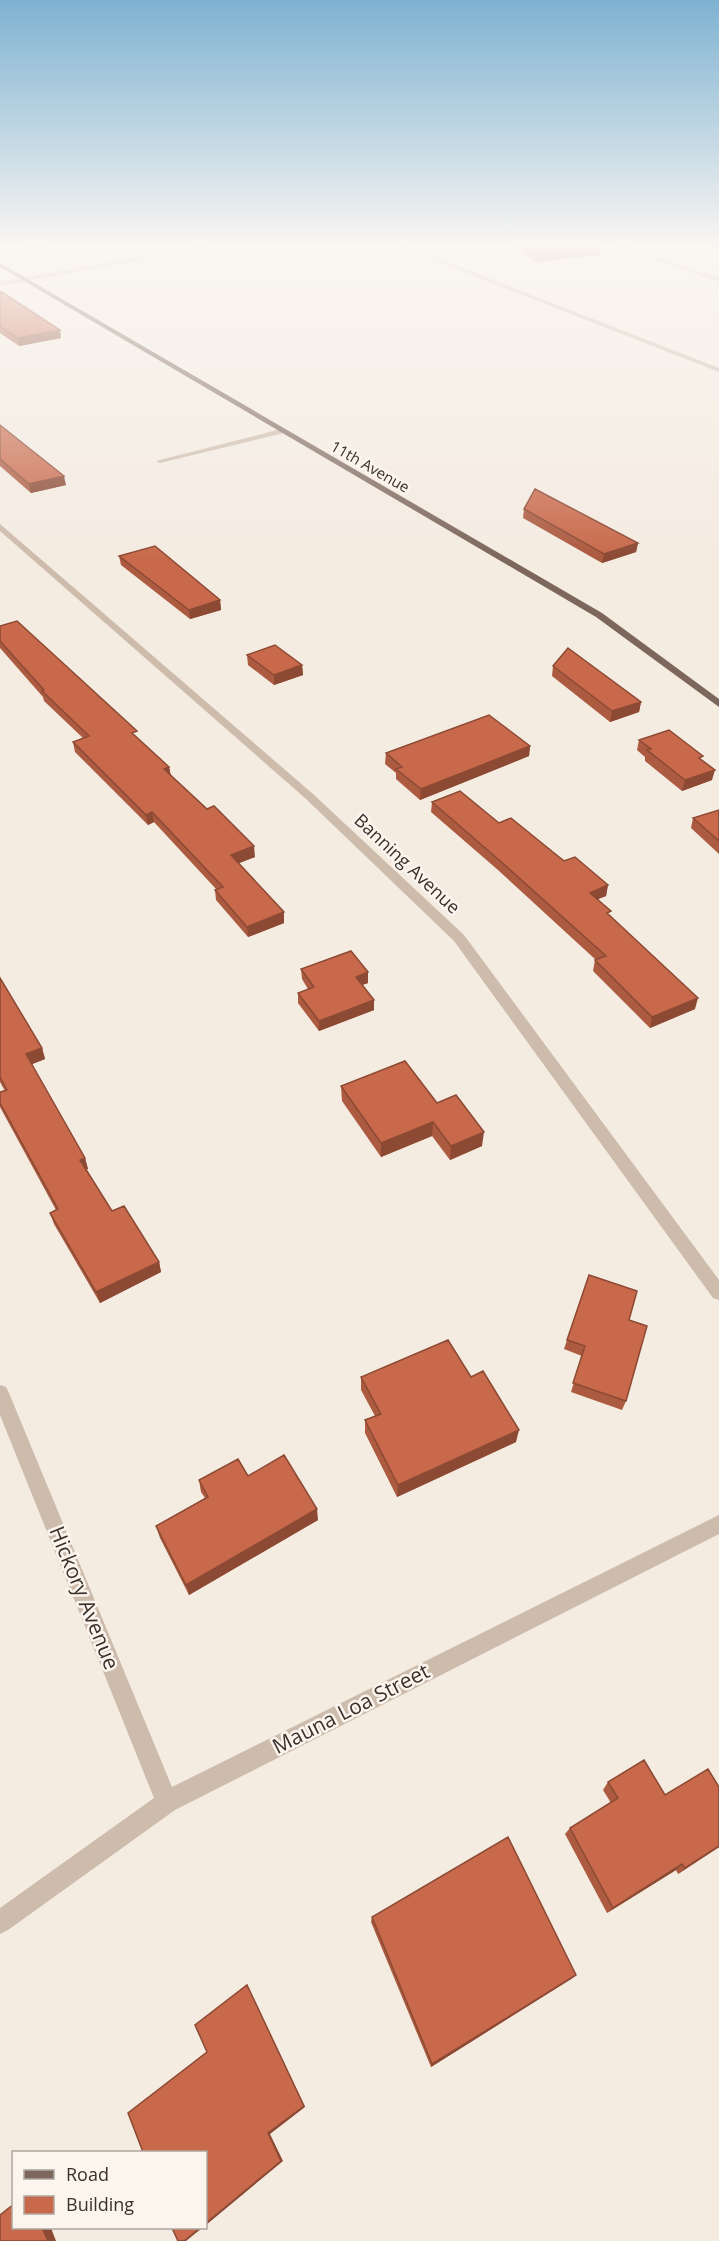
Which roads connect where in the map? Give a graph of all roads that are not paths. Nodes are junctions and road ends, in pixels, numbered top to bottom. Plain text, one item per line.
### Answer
1 (143, 349) edge
2 (664, 349) edge
3 (719, 370) edge
4 (281, 431) junction
5 (160, 461) dead end
6 (0, 527) edge
7 (719, 704) edge
8 (719, 1293) edge
9 (0, 1393) edge
10 (719, 1524) edge
11 (167, 1802) junction
12 (0, 1922) edge

1 - 4 main road, 11th Avenue
2 - 3 street
4 - 5 street
4 - 7 main road, 11th Avenue
6 - 8 street, Banning Avenue
9 - 11 street, Hickory Avenue
10 - 11 street, Mauna Loa Street
11 - 12 street, Mauna Loa Street

